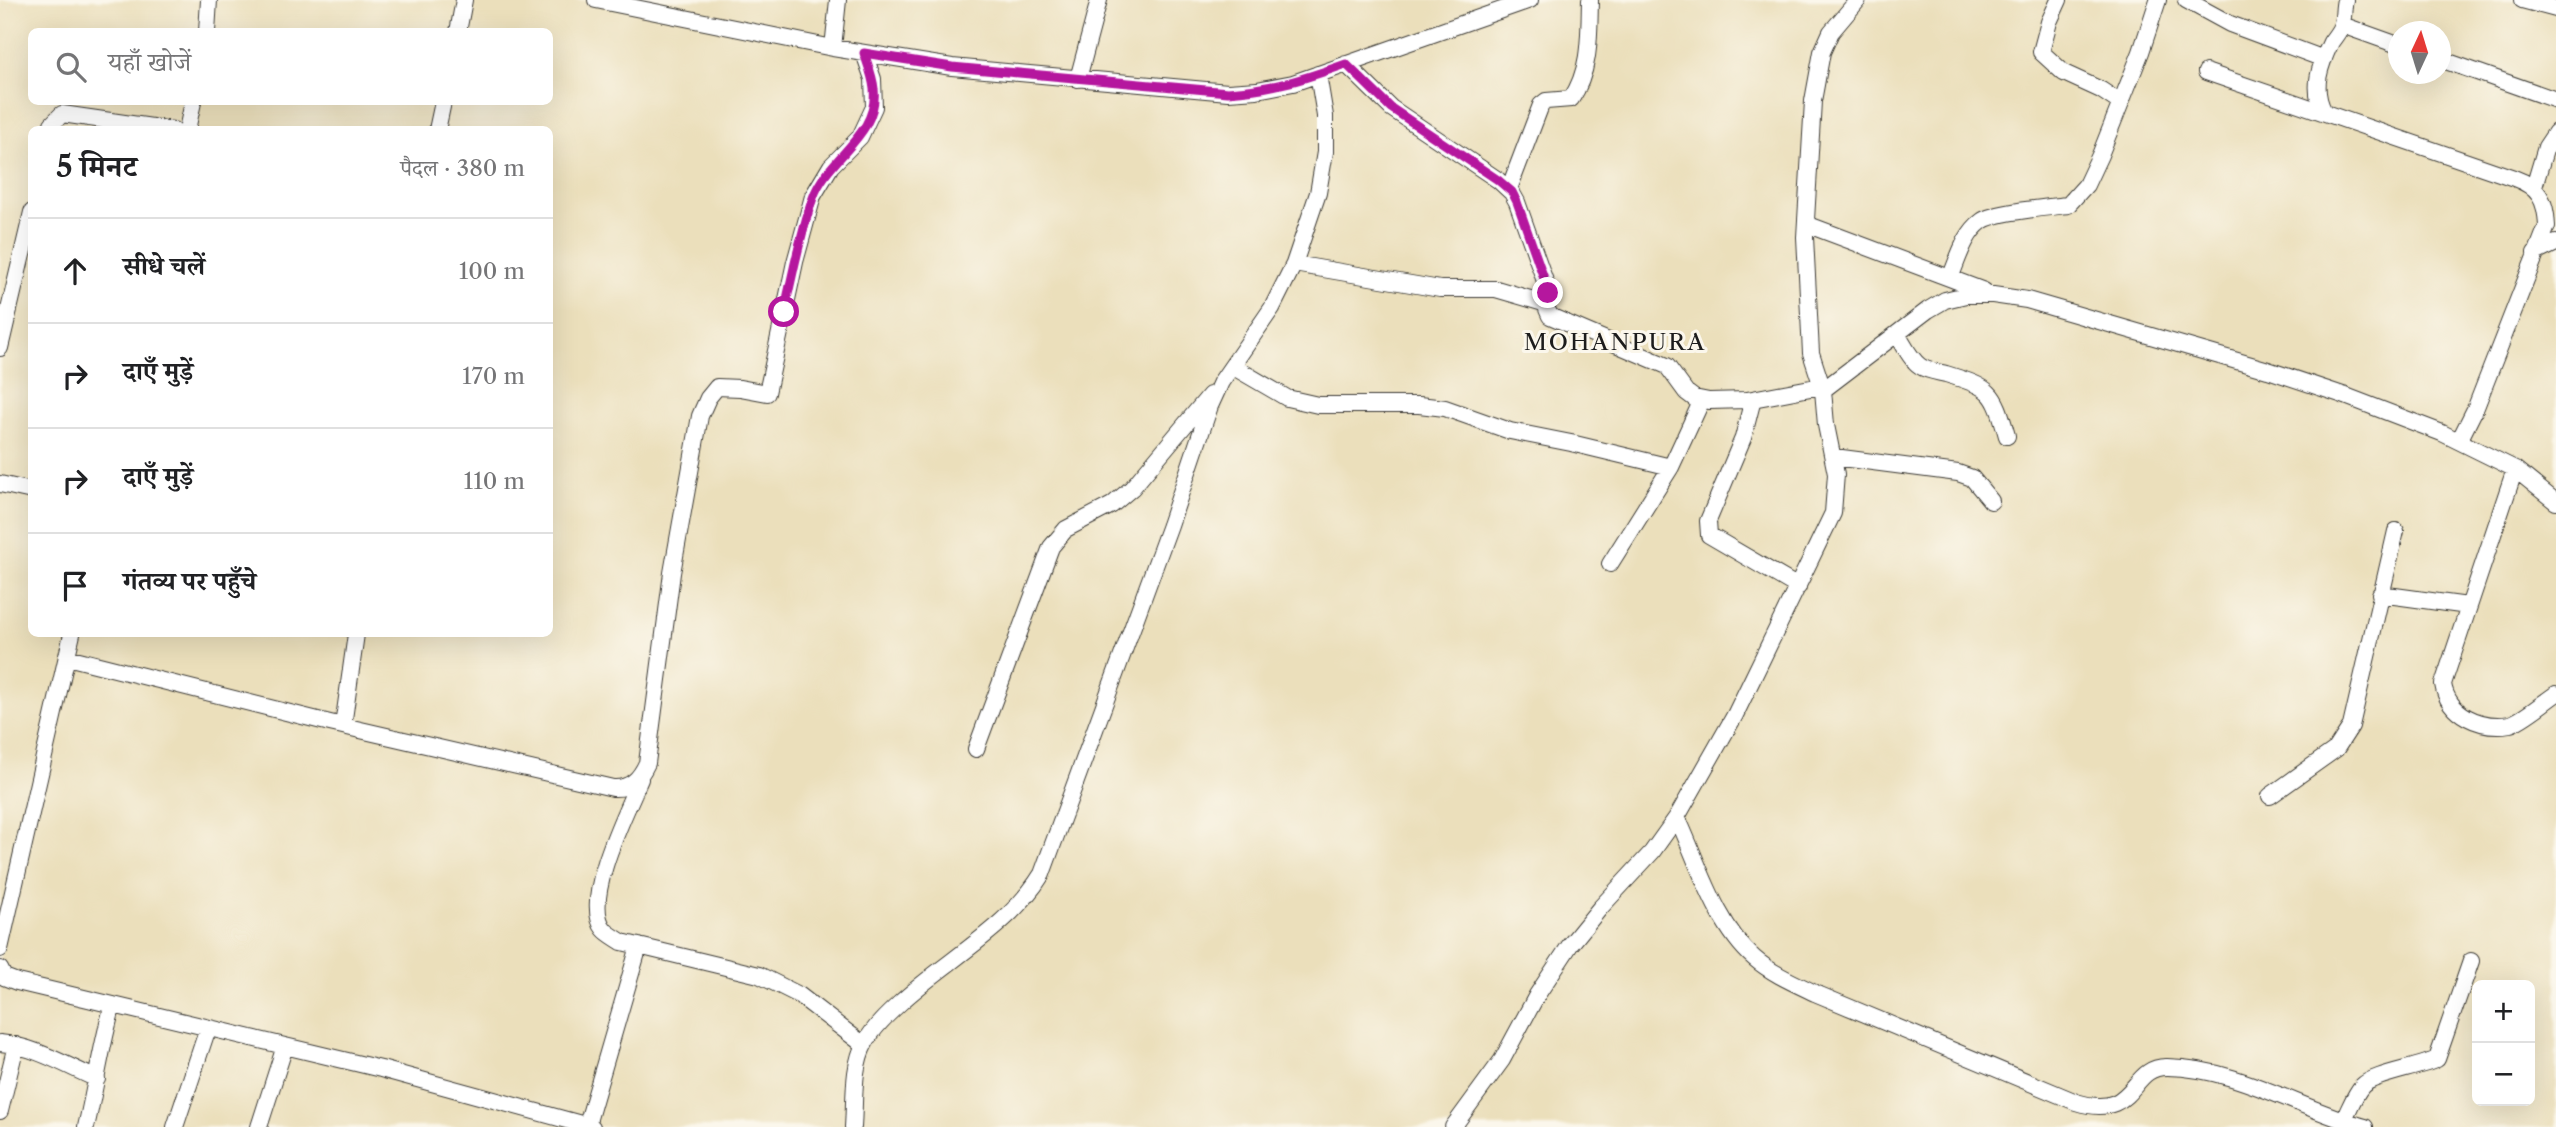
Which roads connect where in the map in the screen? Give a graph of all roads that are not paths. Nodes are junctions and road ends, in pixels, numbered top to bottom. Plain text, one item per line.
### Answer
1 (209, 0) edge
2 (464, 0) edge
3 (838, 0) edge
4 (1099, 0) edge
5 (1530, 0) edge
6 (1590, 0) edge
7 (2059, 0) edge
8 (2158, 0) edge
9 (2186, 0) edge
10 (2345, 0) edge
11 (2522, 0) edge
12 (606, 1) edge
13 (1854, 2) edge
14 (2556, 9) edge
15 (2342, 25) junction
16 (207, 28) edge
17 (459, 28) edge
18 (2388, 41) edge
19 (833, 48) junction
20 (864, 53) junction
21 (2324, 59) junction
22 (2451, 63) edge
23 (1346, 64) junction
24 (2206, 72) dead end
25 (1318, 74) junction
26 (1078, 79) junction
27 (2556, 100) edge
28 (2119, 102) junction
29 (192, 105) edge
30 (442, 105) edge
31 (2324, 112) junction
32 (52, 126) edge
33 (145, 126) edge
34 (188, 126) edge
35 (438, 126) edge
36 (2556, 132) edge
37 (2534, 187) junction
38 (1508, 189) junction
39 (1806, 225) junction
40 (28, 229) edge
41 (2556, 243) edge
42 (2536, 253) junction
43 (1294, 264) junction
44 (1950, 278) junction
45 (1993, 295) junction
46 (1547, 304) junction
47 (1897, 334) junction
48 (0, 348) edge
49 (1232, 366) junction
50 (1221, 382) junction
51 (1822, 388) junction
52 (1753, 399) junction
53 (1702, 400) junction
54 (2007, 436) dead end
55 (2459, 441) junction
56 (1834, 457) junction
57 (1671, 467) junction
58 (2515, 469) junction
59 (0, 484) edge
60 (28, 490) edge
61 (1992, 501) dead end
62 (2556, 502) edge
63 (2396, 531) dead end
64 (1610, 564) dead end
65 (1798, 587) junction
66 (2380, 594) junction
67 (2468, 606) junction
68 (71, 637) edge
69 (356, 637) edge
70 (67, 657) junction
71 (2556, 694) edge
72 (343, 726) junction
73 (976, 749) dead end
74 (640, 778) junction
75 (2270, 796) dead end
76 (1677, 817) junction
77 (639, 946) junction
78 (0, 949) edge
79 (2471, 961) dead end
80 (1, 978) edge
81 (113, 1005) junction
82 (208, 1028) junction
83 (8, 1044) edge
84 (864, 1045) junction
85 (285, 1046) junction
86 (97, 1079) junction
87 (0, 1111) edge
88 (542, 1120) edge
89 (2343, 1121) junction
90 (589, 1126) edge
91 (86, 1127) edge
92 (175, 1127) edge
93 (259, 1127) edge
94 (853, 1127) edge
95 (1453, 1127) edge
96 (2365, 1127) edge

1 - 16 street
2 - 17 street
3 - 19 street
4 - 26 street
5 - 23 street
6 - 38 street
7 - 28 street
8 - 28 street
9 - 21 street
10 - 15 street
11 - 14 street
12 - 19 street
13 - 39 street
15 - 18 street
15 - 21 street
19 - 20 street
20 - 26 street
20 - 74 street
21 - 31 street
22 - 27 street
23 - 25 street
23 - 38 street
24 - 31 street
25 - 26 street
25 - 43 street
28 - 44 street
29 - 34 street
30 - 35 street
31 - 37 street
32 - 33 street
36 - 37 street
37 - 42 street
38 - 46 street
39 - 44 street
39 - 51 street
40 - 48 street
41 - 42 street
42 - 55 street
43 - 46 street
43 - 49 street
44 - 45 street
45 - 47 street
45 - 55 street
46 - 53 street
47 - 51 street
47 - 54 street
49 - 50 street
49 - 57 street
50 - 73 street
50 - 84 street
51 - 52 street
51 - 56 street
52 - 53 street
52 - 65 street
53 - 57 street
55 - 58 street
56 - 61 street
56 - 65 street
57 - 64 street
58 - 62 street
58 - 67 street
59 - 60 street
63 - 66 street
65 - 76 street
66 - 67 street
66 - 75 street
67 - 71 street
68 - 70 street
69 - 72 street
70 - 72 street
70 - 78 street
72 - 74 street
74 - 77 street
76 - 89 street
76 - 95 street
77 - 84 street
77 - 90 street
79 - 89 street
80 - 81 street
81 - 82 street
81 - 86 street
82 - 85 street
82 - 92 street
83 - 86 street
83 - 87 street
84 - 94 street
85 - 88 street
85 - 93 street
86 - 91 street
88 - 90 street
89 - 96 street

